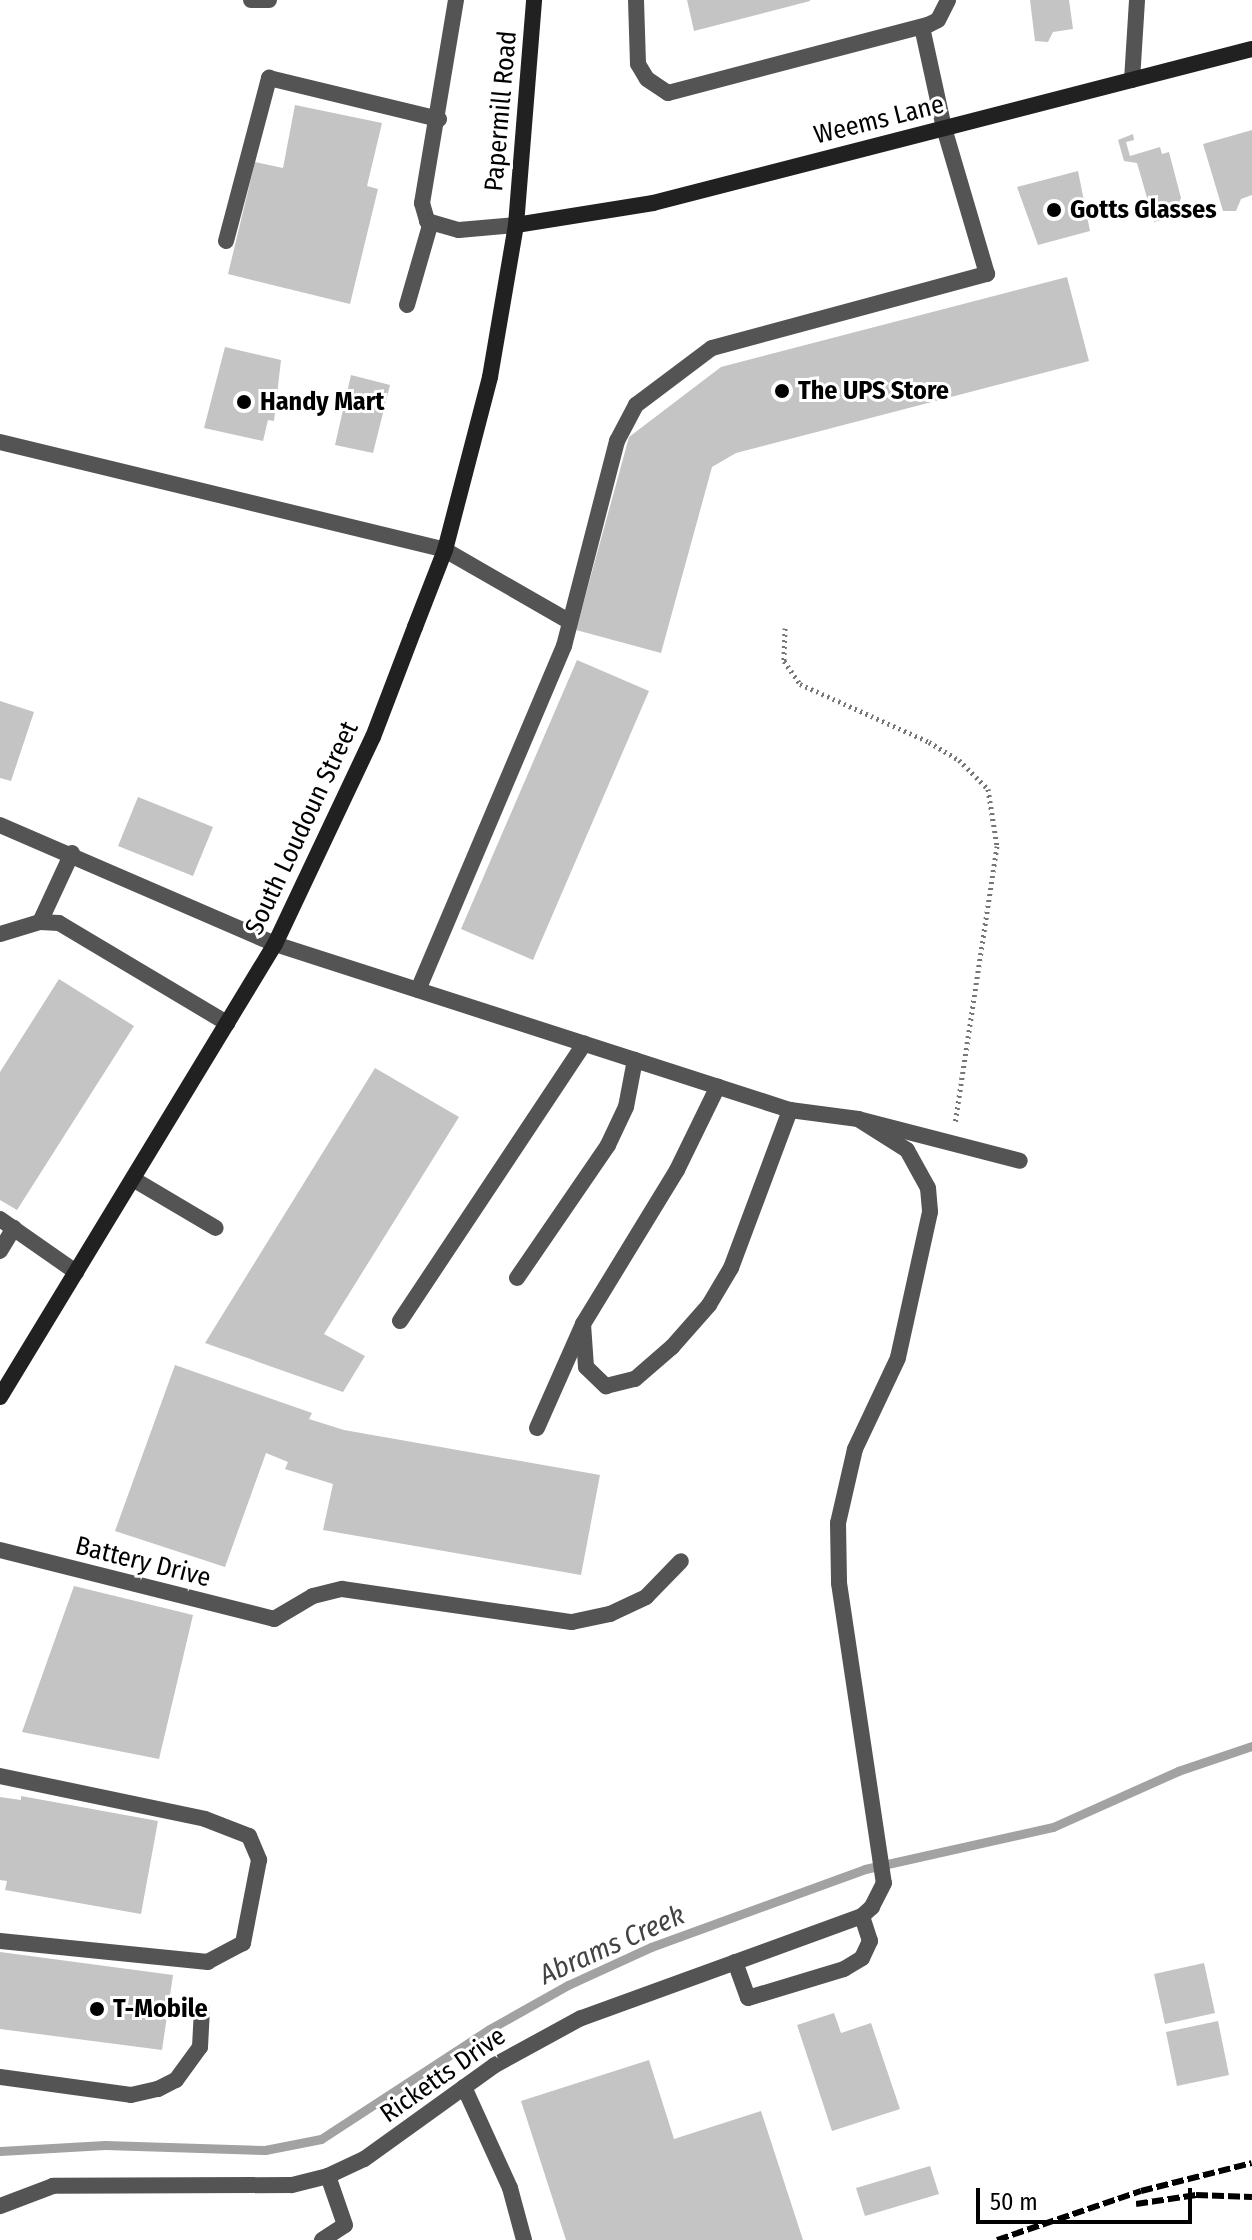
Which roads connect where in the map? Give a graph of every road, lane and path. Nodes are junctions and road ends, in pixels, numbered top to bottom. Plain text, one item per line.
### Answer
1 (456, 0) edge
2 (534, 0) edge
3 (636, 0) edge
4 (948, 0) edge
5 (1137, 0) edge
6 (922, 27) junction
7 (1252, 49) edge
8 (1132, 80) junction
9 (439, 119) junction
10 (944, 128) junction
11 (431, 222) junction
12 (516, 225) junction
13 (226, 241) dead end
14 (407, 305) dead end
15 (0, 442) edge
16 (445, 550) junction
17 (570, 622) junction
18 (785, 628) dead end
19 (0, 825) edge
20 (72, 853) junction
21 (40, 922) junction
22 (0, 934) edge
23 (275, 944) junction
24 (418, 990) junction
25 (227, 1023) junction
26 (584, 1044) junction
27 (635, 1060) junction
28 (718, 1086) junction
29 (790, 1110) junction
30 (858, 1119) junction
31 (952, 1143) junction
32 (1020, 1161) dead end
33 (133, 1179) junction
34 (7, 1224) edge
35 (216, 1228) dead end
36 (0, 1251) edge
37 (76, 1272) junction
38 (517, 1278) dead end
39 (400, 1321) dead end
40 (583, 1324) junction
41 (0, 1397) edge
42 (537, 1428) dead end
43 (0, 1550) edge
44 (681, 1561) dead end
45 (0, 1776) edge
46 (862, 1916) junction
47 (0, 1941) edge
48 (735, 1962) junction
49 (202, 2009) dead end
50 (0, 2077) edge
51 (464, 2087) junction
52 (328, 2176) junction
53 (0, 2206) edge
54 (322, 2240) edge
55 (524, 2240) edge

1 - 9 street
2 - 12 main road, Papermill Road
3 - 6 street
4 - 6 street
5 - 8 street
6 - 10 street
7 - 8 main road, Weems Lane
8 - 10 main road, Weems Lane
9 - 11 street
9 - 13 street
10 - 12 main road, Weems Lane
10 - 17 street
11 - 12 street
11 - 14 street
12 - 16 main road, South Loudoun Street
15 - 16 street
16 - 17 street
16 - 23 main road, South Loudoun Street
17 - 24 street
18 - 31 path
19 - 20 street
20 - 21 street
20 - 23 street
21 - 22 street
21 - 25 street
23 - 24 street
23 - 25 main road, South Loudoun Street
24 - 26 street
25 - 33 main road, South Loudoun Street
26 - 27 street
26 - 39 street
27 - 28 street
27 - 38 street
28 - 29 street
28 - 40 street
29 - 30 street
29 - 40 street
30 - 31 street
30 - 46 street
31 - 32 street
33 - 35 street
33 - 37 main road, South Loudoun Street
34 - 36 street
34 - 37 street
37 - 41 main road, South Loudoun Street
40 - 42 street
43 - 44 street, Battery Drive
45 - 47 street
46 - 48 street, Ricketts Drive
46 - 48 street
48 - 51 street, Ricketts Drive
49 - 50 street
51 - 52 street, Ricketts Drive
51 - 55 street
52 - 53 street, Ricketts Drive
52 - 54 street

